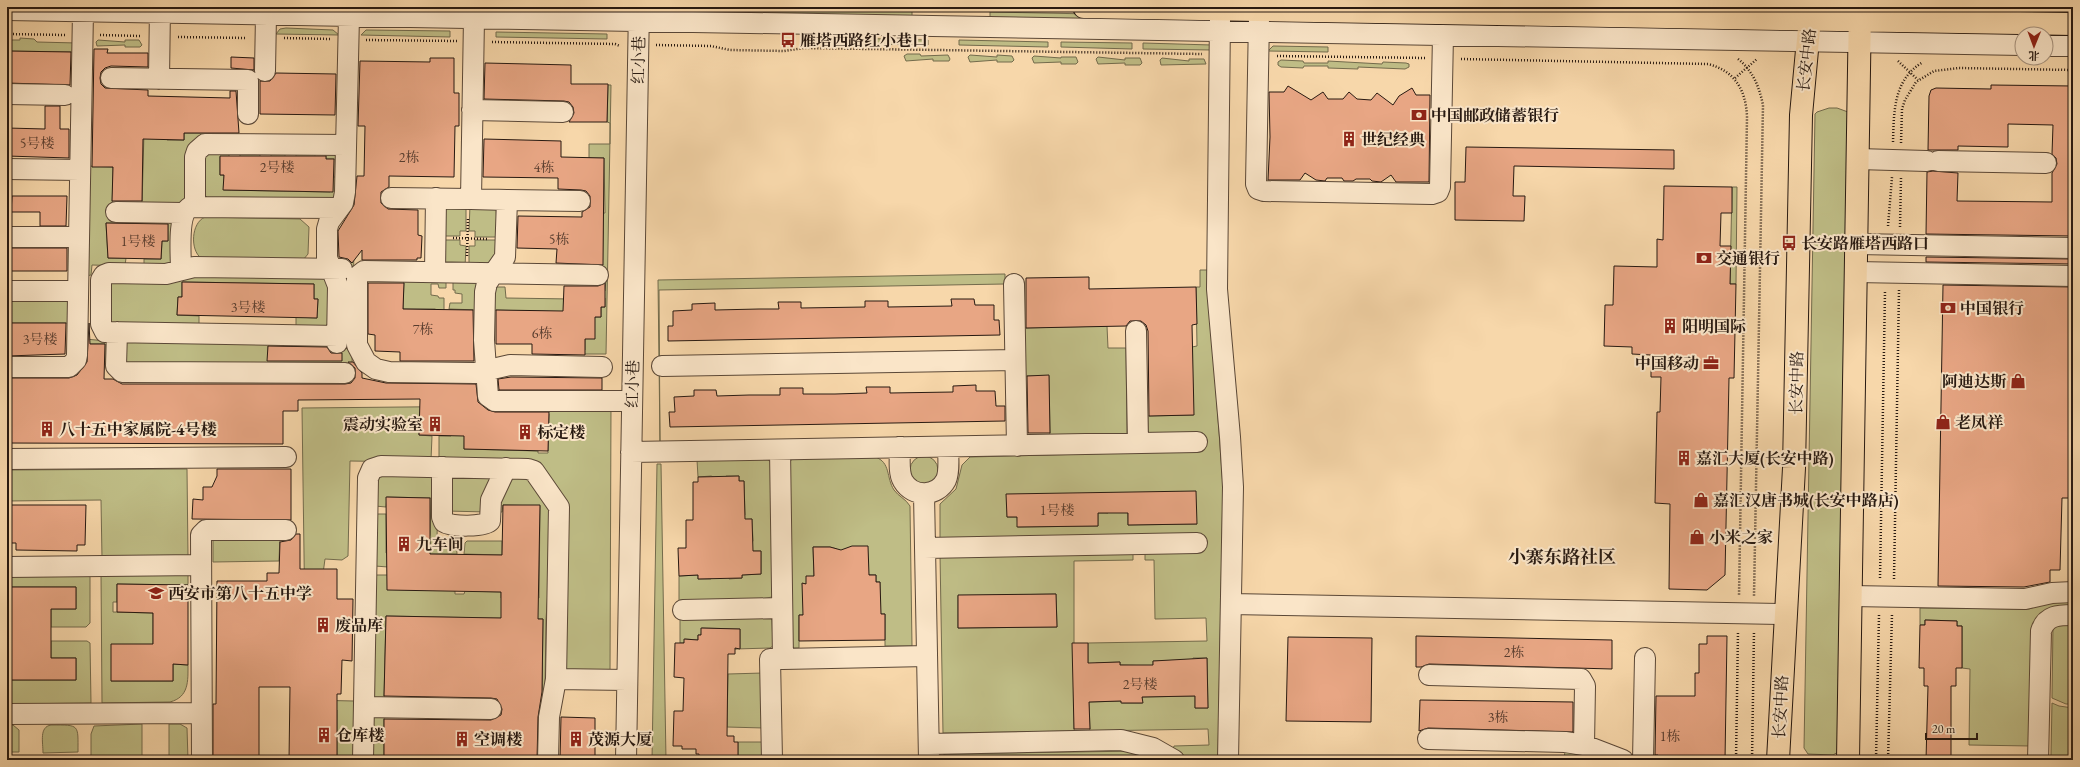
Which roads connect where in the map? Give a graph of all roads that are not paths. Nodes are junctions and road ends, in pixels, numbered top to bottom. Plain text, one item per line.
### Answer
1 (1084, 7) edge
2 (1221, 9) junction
3 (7, 10) edge
4 (160, 10) edge
5 (1259, 10) junction
6 (83, 11) junction
7 (1810, 13) edge
8 (639, 14) edge
9 (1860, 14) edge
10 (266, 15) junction
11 (348, 16) junction
12 (474, 18) junction
13 (2073, 24) edge
14 (1220, 31) junction
15 (1259, 32) junction
16 (1443, 35) junction
17 (1807, 42) junction
18 (1860, 42) junction
19 (2014, 45) edge
20 (2054, 46) edge
21 (2073, 46) edge
22 (265, 71) dead end
23 (111, 78) dead end
24 (159, 79) junction
25 (7, 94) edge
26 (65, 95) dead end
27 (472, 110) junction
28 (563, 112) dead end
29 (248, 114) dead end
30 (346, 145) junction
31 (1858, 159) junction
32 (2046, 163) dead end
33 (7, 169) edge
34 (80, 170) junction
35 (391, 198) dead end
36 (436, 198) junction
37 (470, 199) junction
38 (507, 200) junction
39 (580, 201) dead end
40 (339, 208) junction
41 (189, 210) junction
42 (116, 212) dead end
43 (7, 237) edge
44 (79, 237) junction
45 (1857, 244) junction
46 (2073, 248) edge
47 (337, 269) junction
48 (181, 270) junction
49 (435, 272) junction
50 (1856, 272) junction
51 (494, 274) junction
52 (598, 275) dead end
53 (2073, 276) edge
54 (1014, 284) dead end
55 (7, 291) edge
56 (78, 291) junction
57 (1136, 331) dead end
58 (116, 332) junction
59 (1015, 360) junction
60 (662, 366) dead end
61 (7, 367) edge
62 (602, 367) dead end
63 (488, 370) junction
64 (345, 373) dead end
65 (632, 401) junction
66 (1197, 442) dead end
67 (1138, 443) junction
68 (1017, 446) junction
69 (948, 447) junction
70 (900, 448) junction
71 (780, 450) junction
72 (631, 452) junction
73 (286, 457) dead end
74 (7, 459) edge
75 (442, 467) junction
76 (506, 468) junction
77 (924, 494) junction
78 (286, 530) dead end
79 (1197, 543) dead end
80 (925, 548) junction
81 (200, 565) junction
82 (7, 567) edge
83 (2073, 592) edge
84 (1851, 596) junction
85 (1230, 604) junction
86 (782, 608) junction
87 (683, 610) dead end
88 (1786, 614) junction
89 (2073, 615) edge
90 (927, 656) junction
91 (1645, 658) dead end
92 (783, 659) junction
93 (1429, 676) dead end
94 (556, 679) junction
95 (627, 680) junction
96 (364, 707) junction
97 (491, 709) dead end
98 (201, 713) junction
99 (7, 714) edge
100 (1428, 739) dead end
101 (1584, 745) junction
102 (929, 752) edge
103 (202, 760) edge
104 (363, 760) edge
105 (548, 760) edge
106 (626, 760) edge
107 (772, 760) edge
108 (1174, 760) edge
109 (1228, 760) edge
110 (1623, 760) edge
111 (1643, 760) edge
112 (1778, 760) edge
113 (1848, 760) edge
114 (2038, 760) edge

1 - 2 main road
2 - 5 main road
2 - 14 street
3 - 6 street
4 - 6 street
4 - 10 street
4 - 24 street
5 - 7 main road
5 - 15 street
6 - 34 street
7 - 9 main road
7 - 17 main road, 长安中路
8 - 12 street
8 - 14 street
8 - 65 street, 红小巷
9 - 13 main road
9 - 18 main road
10 - 11 street
10 - 22 street
11 - 12 street
11 - 30 street
12 - 27 street
14 - 15 street
14 - 85 street
15 - 16 street
15 - 16 street
16 - 17 street
17 - 18 street
17 - 88 main road, 长安中路
18 - 19 street
18 - 31 main road
20 - 21 street
23 - 24 street
24 - 29 street
25 - 26 street
27 - 28 street
27 - 37 street
30 - 40 street
30 - 41 street
31 - 32 street
31 - 45 main road
33 - 34 street
34 - 44 street
35 - 36 street
36 - 37 street
36 - 49 street
37 - 38 street
38 - 39 street
38 - 51 street
40 - 41 street
40 - 47 street
41 - 42 street
41 - 48 street
43 - 44 street
44 - 56 street
45 - 46 street
45 - 50 main road
47 - 48 street
47 - 58 street
48 - 58 street
49 - 51 street
49 - 63 street
50 - 53 street
50 - 84 main road
51 - 52 street
51 - 63 street
54 - 59 street
55 - 56 street
56 - 61 street
57 - 67 street
58 - 64 street
59 - 60 street
59 - 68 street
62 - 63 street
63 - 65 street
65 - 72 street, 红小巷
66 - 67 street
67 - 68 street
68 - 69 street
69 - 70 street
69 - 77 street
70 - 71 street
70 - 77 street
71 - 72 street
71 - 86 street
72 - 95 street, 红小巷
73 - 74 street
75 - 76 street
75 - 76 street
75 - 96 street
76 - 94 street
77 - 80 street
78 - 81 street
79 - 80 street
80 - 90 street
81 - 82 street
81 - 98 street
83 - 84 street
84 - 113 main road
85 - 88 street
85 - 109 street
86 - 87 street
86 - 92 street
88 - 112 main road, 长安中路
89 - 114 street
90 - 92 street
90 - 102 street
91 - 111 street
92 - 107 street
93 - 101 street
94 - 95 street
94 - 105 street
95 - 106 street, 红小巷
96 - 97 street
96 - 104 street
98 - 99 street
98 - 103 street
100 - 101 street
101 - 110 street
102 - 108 street

